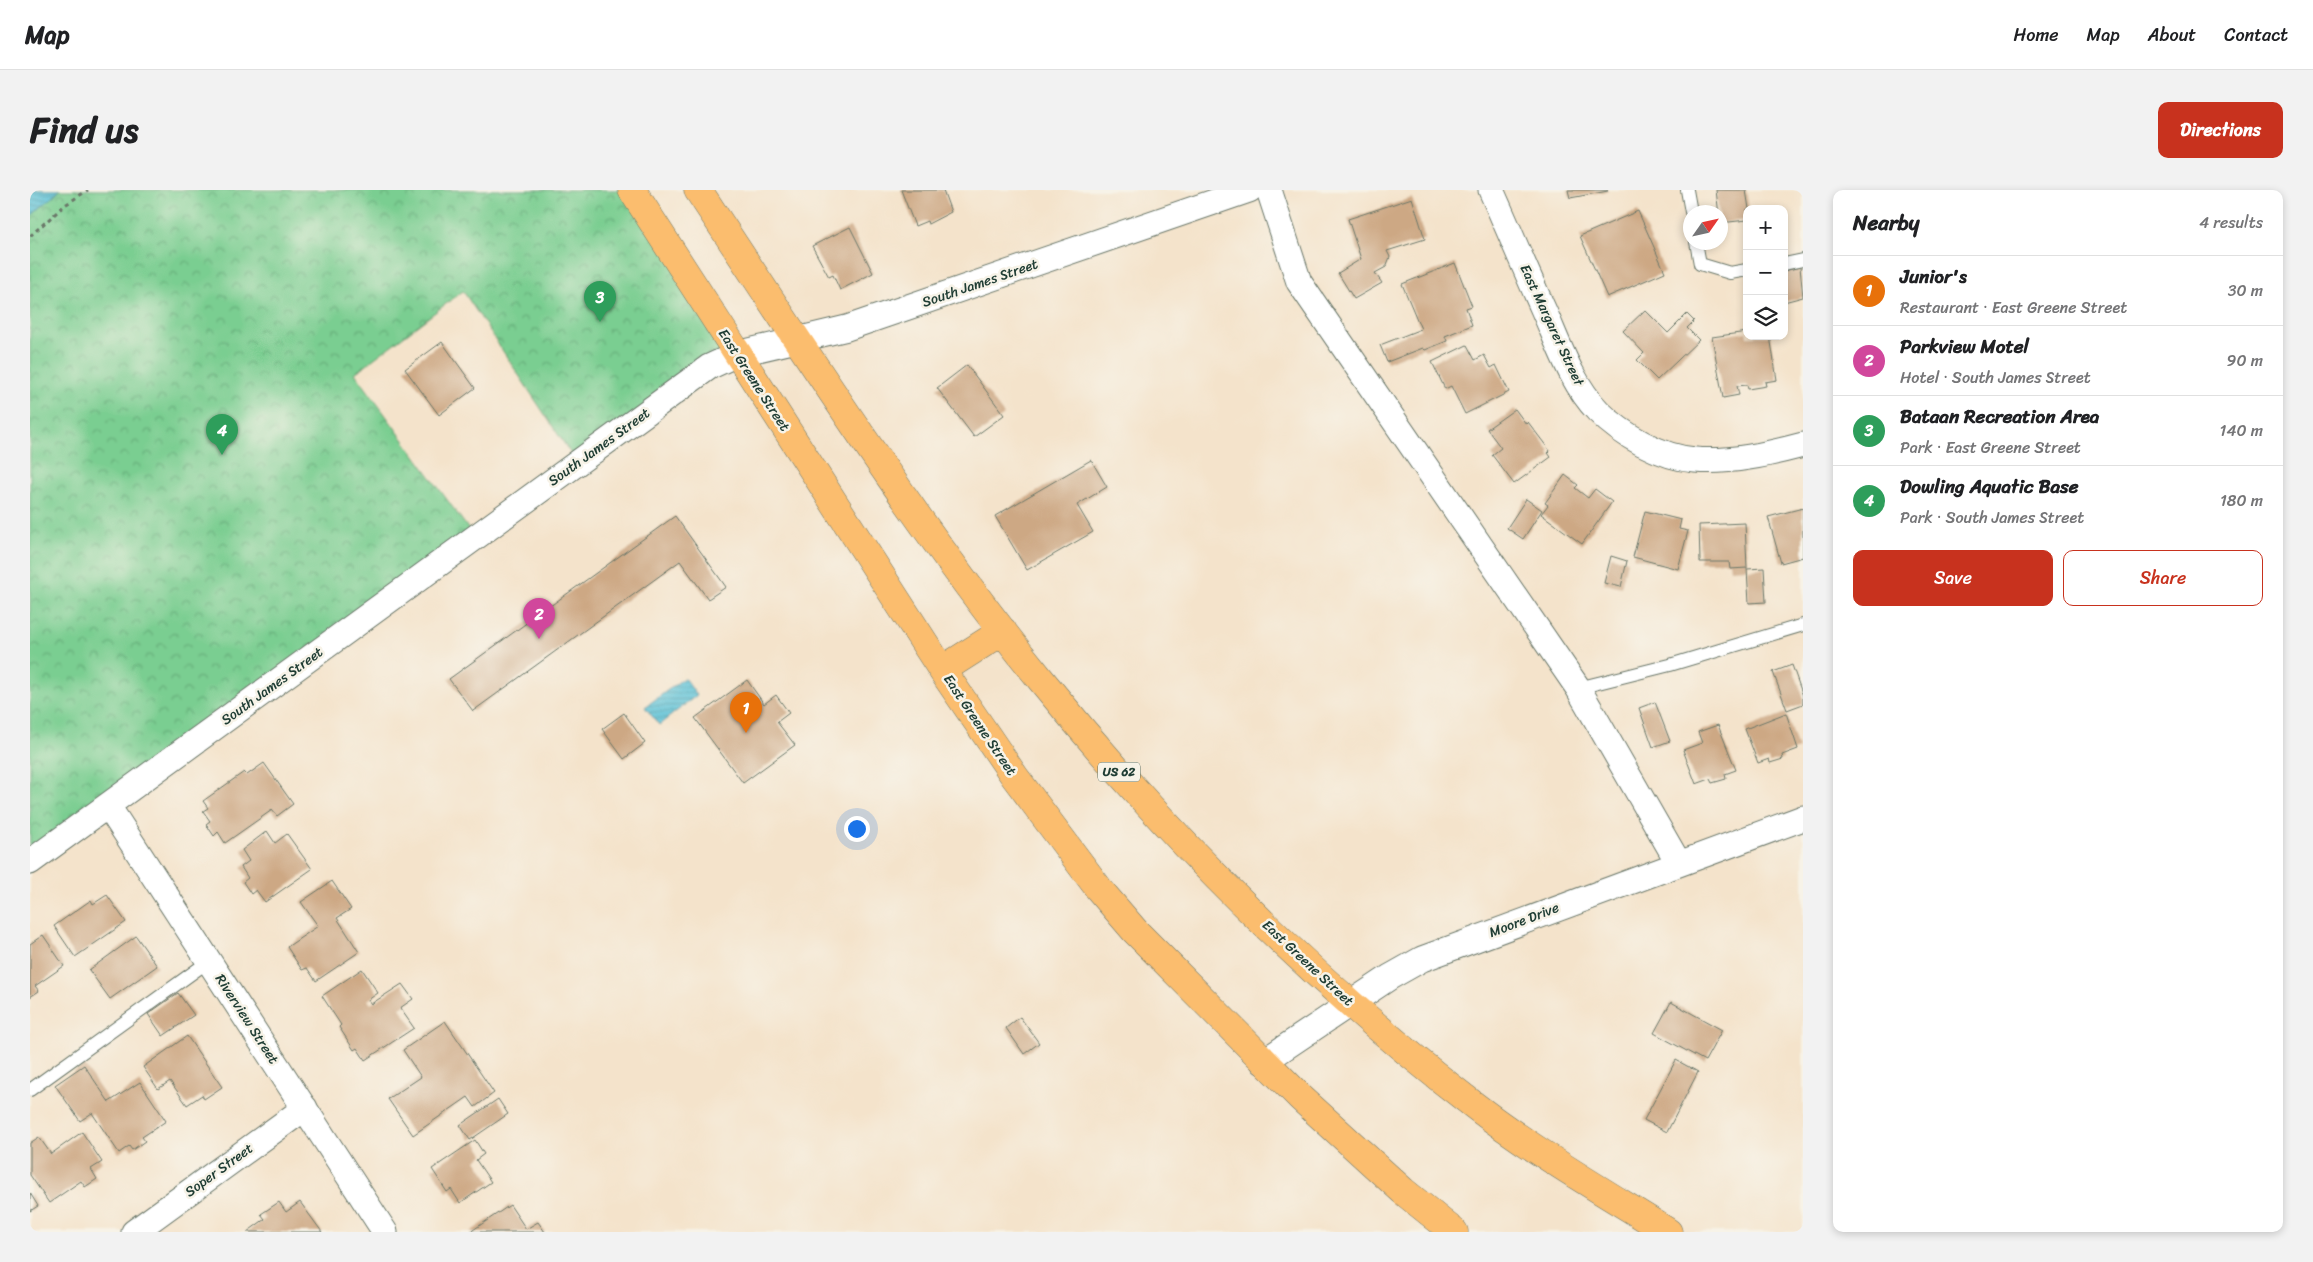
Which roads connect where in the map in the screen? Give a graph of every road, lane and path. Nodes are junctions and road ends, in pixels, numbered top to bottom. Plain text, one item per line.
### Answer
1 (88, 190) edge
2 (632, 190) edge
3 (698, 190) edge
4 (1249, 190) edge
5 (1269, 190) edge
6 (1491, 190) edge
7 (1687, 190) edge
8 (1690, 205) edge
9 (30, 236) edge
10 (1697, 250) edge
11 (1803, 260) edge
12 (1788, 263) edge
13 (1743, 271) edge
14 (798, 341) junction
15 (737, 354) junction
16 (1803, 445) edge
17 (1803, 625) edge
18 (1004, 632) junction
19 (942, 670) junction
20 (1578, 688) junction
21 (108, 806) junction
22 (1803, 818) edge
23 (30, 862) edge
24 (1678, 862) junction
25 (209, 961) junction
26 (1351, 1003) junction
27 (1263, 1062) junction
28 (30, 1090) edge
29 (305, 1108) junction
30 (134, 1232) edge
31 (385, 1232) edge
32 (1454, 1232) edge
33 (1668, 1232) edge

1 - 9 path
2 - 15 highway, East Greene Street
3 - 14 highway, East Greene Street / US 62
4 - 14 street, South James Street
5 - 20 street
6 - 16 street, East Margaret Street
7 - 8 lane
10 - 13 lane
11 - 12 lane
14 - 15 street, South James Street
14 - 18 highway, East Greene Street / US 62
15 - 19 highway, East Greene Street
15 - 21 street, South James Street
17 - 20 lane
18 - 19 highway, East Greene Street
18 - 26 highway, East Greene Street / US 62
19 - 27 highway, East Greene Street
20 - 24 street
21 - 23 street, South James Street
21 - 25 street, Riverview Street
22 - 24 street, Moore Drive
24 - 26 street, Moore Drive
25 - 28 lane
25 - 29 street, Riverview Street
26 - 27 street, Moore Drive
26 - 33 highway, East Greene Street / US 62
27 - 32 highway, East Greene Street
29 - 30 street, Soper Street
29 - 31 street, Riverview Street

